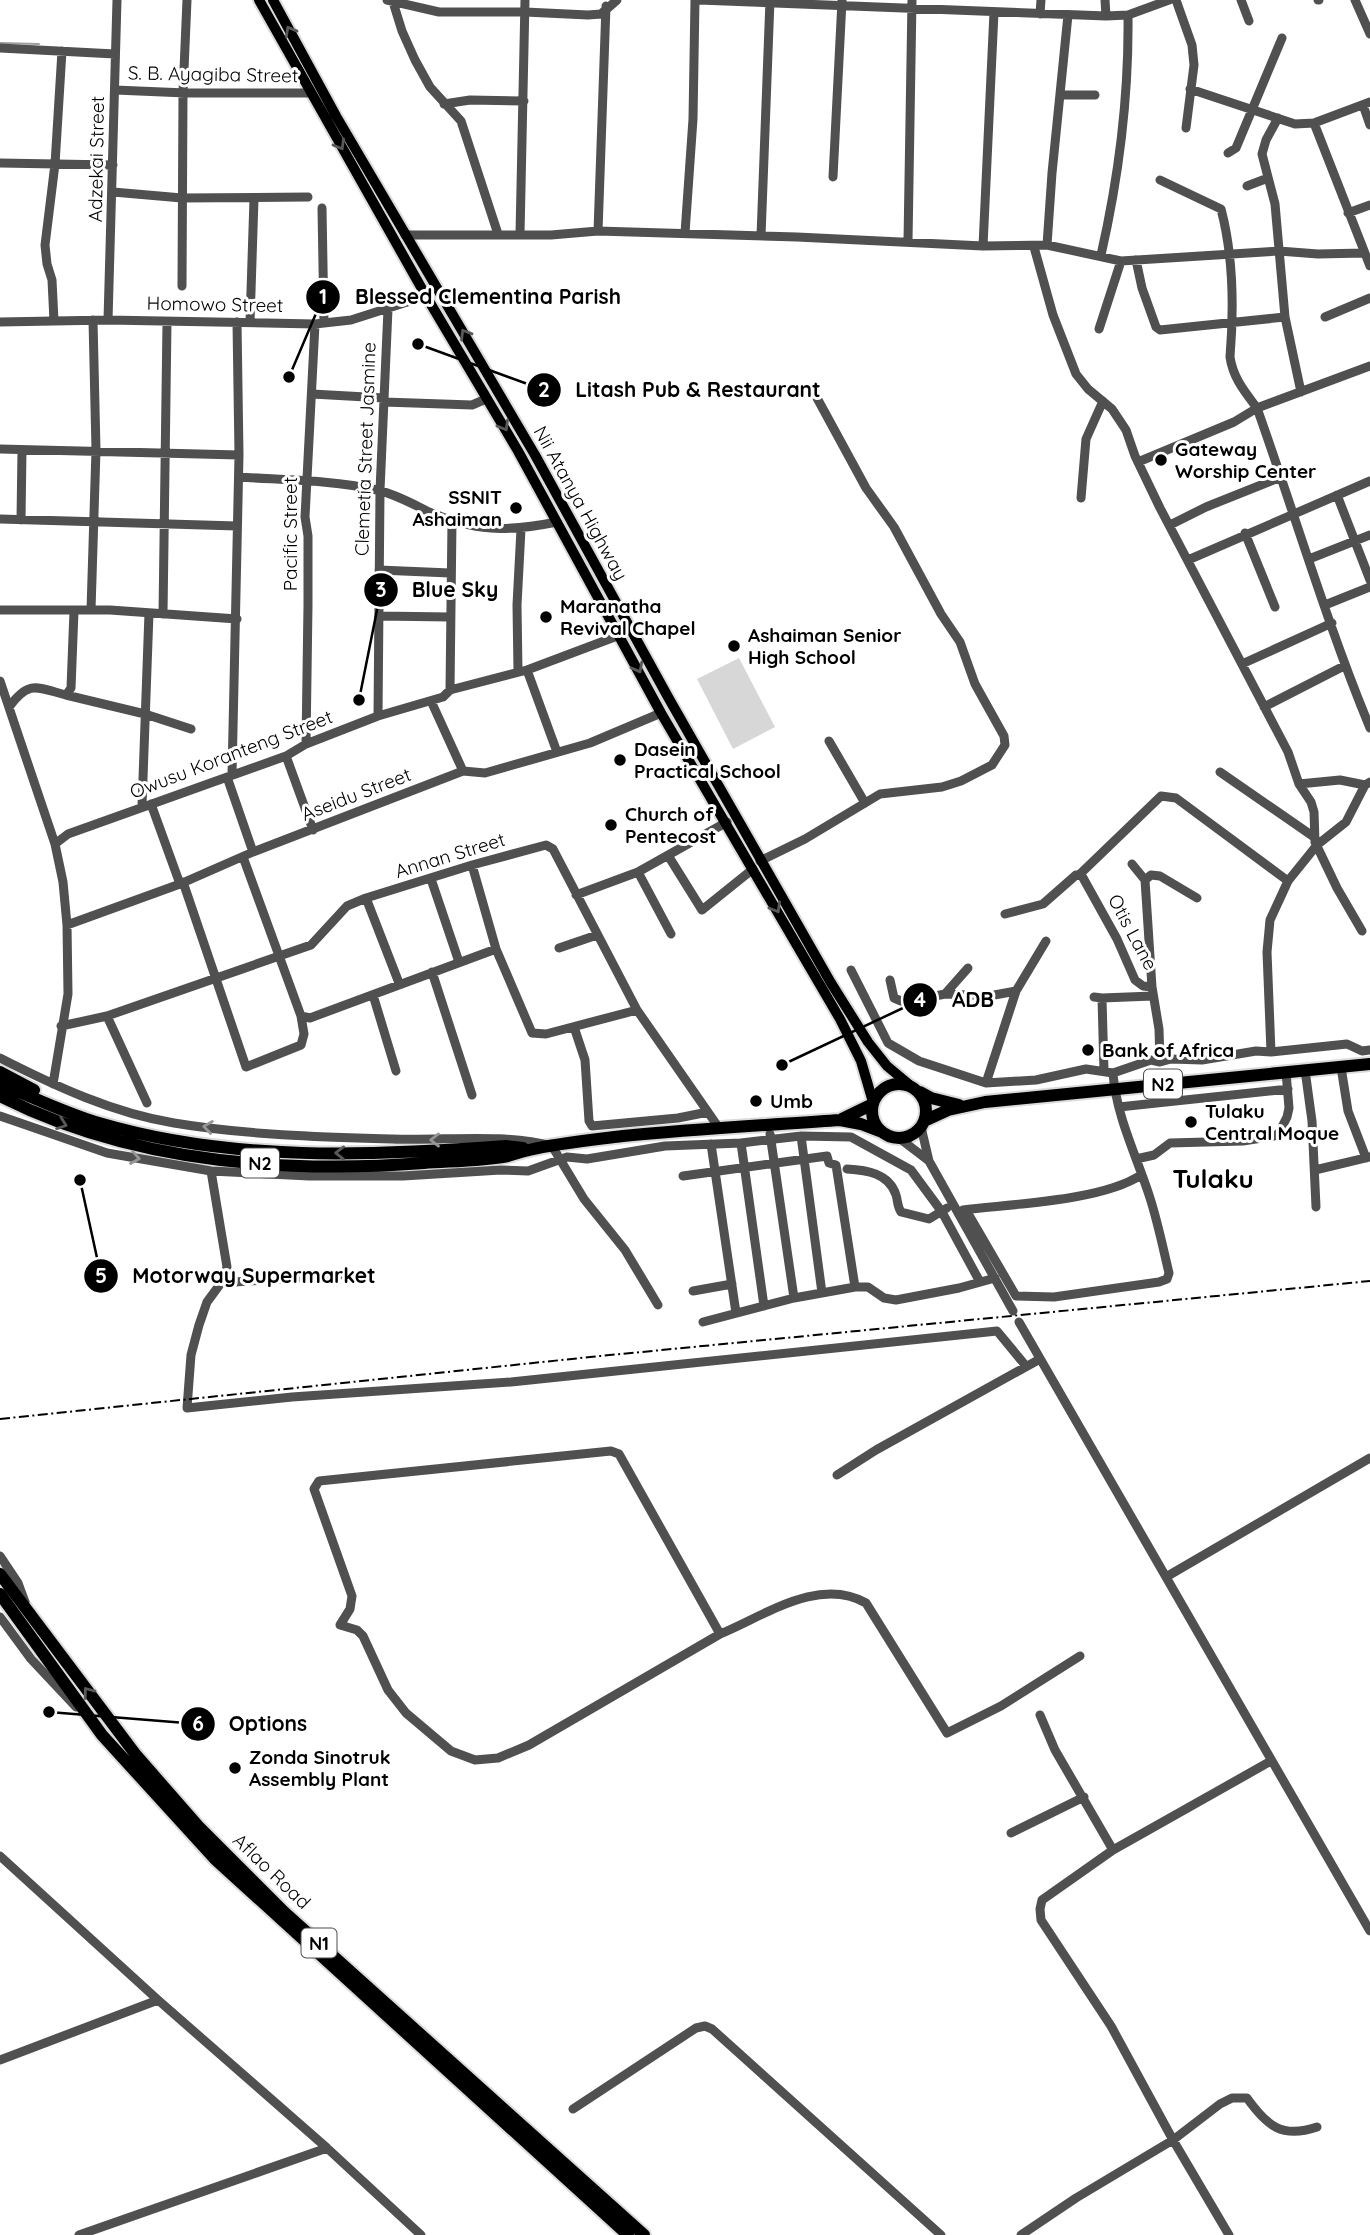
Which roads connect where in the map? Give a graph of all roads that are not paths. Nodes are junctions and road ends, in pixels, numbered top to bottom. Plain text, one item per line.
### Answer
1 (117, 0) edge
2 (187, 0) edge
3 (259, 0) edge
4 (273, 0) edge
5 (452, 0) edge
6 (526, 0) edge
7 (697, 0) edge
8 (1041, 0) edge
9 (1105, 0) edge
10 (1170, 0) edge
11 (1176, 0) edge
12 (1241, 0) edge
13 (1355, 0) edge
14 (390, 1) edge
15 (770, 2) edge
16 (611, 3) edge
17 (842, 3) edge
18 (418, 4) edge
19 (912, 4) edge
20 (979, 5) edge
21 (451, 12) junction
22 (525, 12) junction
23 (993, 12) junction
24 (1040, 14) junction
25 (1068, 15) junction
26 (1128, 15) junction
27 (1105, 16) junction
28 (1249, 21) dead end
29 (1370, 34) edge
30 (1282, 38) dead end
31 (0, 48) edge
32 (62, 51) junction
33 (115, 54) junction
34 (1191, 89) junction
35 (115, 90) junction
36 (183, 93) junction
37 (311, 93) junction
38 (1060, 95) junction
39 (1095, 96) dead end
40 (524, 101) junction
41 (1366, 103) edge
42 (444, 104) junction
43 (1251, 109) junction
44 (1278, 118) junction
45 (1314, 123) junction
46 (1370, 125) edge
47 (1186, 128) dead end
48 (1228, 153) dead end
49 (0, 163) edge
50 (55, 164) junction
51 (113, 165) junction
52 (833, 177) dead end
53 (1268, 178) junction
54 (1160, 180) dead end
55 (1247, 186) dead end
56 (113, 192) junction
57 (308, 197) dead end
58 (183, 198) junction
59 (254, 199) junction
60 (1370, 205) edge
61 (322, 208) dead end
62 (1348, 213) junction
63 (598, 231) junction
64 (685, 233) junction
65 (498, 234) junction
66 (520, 234) junction
67 (405, 235) junction
68 (761, 236) junction
69 (908, 241) junction
70 (1047, 245) junction
71 (983, 246) junction
72 (1034, 247) junction
73 (1279, 250) junction
74 (1230, 253) junction
75 (1364, 253) junction
76 (1101, 255) junction
77 (1136, 260) junction
78 (1121, 261) junction
79 (1370, 266) edge
80 (182, 286) dead end
81 (426, 296) junction
82 (1370, 298) edge
83 (388, 309) junction
84 (1284, 317) junction
85 (1325, 317) dead end
86 (93, 320) junction
87 (108, 320) junction
88 (54, 321) junction
89 (167, 321) junction
90 (0, 322) edge
91 (237, 322) junction
92 (250, 322) junction
93 (319, 323) junction
94 (1233, 323) junction
95 (1099, 329) dead end
96 (1370, 366) edge
97 (484, 392) junction
98 (1301, 392) junction
99 (312, 394) junction
100 (817, 398) dead end
101 (384, 400) junction
102 (1103, 401) junction
103 (1257, 408) junction
104 (0, 449) edge
105 (22, 450) junction
106 (96, 450) junction
107 (166, 454) junction
108 (239, 455) junction
109 (535, 456) junction
110 (524, 462) junction
111 (1138, 462) junction
112 (239, 477) junction
113 (1281, 477) junction
114 (306, 481) junction
115 (1370, 481) edge
116 (380, 490) junction
117 (1337, 495) junction
118 (1081, 498) dead end
119 (1294, 513) junction
120 (0, 520) edge
121 (21, 520) junction
122 (93, 520) junction
123 (452, 521) junction
124 (557, 522) junction
125 (166, 525) junction
126 (1170, 525) junction
127 (237, 526) junction
128 (521, 529) junction
129 (1245, 533) junction
130 (1370, 535) edge
131 (1354, 541) junction
132 (1309, 559) junction
133 (1188, 560) junction
134 (379, 570) junction
135 (450, 573) junction
136 (1370, 580) edge
137 (1370, 587) edge
138 (1325, 605) junction
139 (1275, 607) dead end
140 (0, 610) edge
141 (91, 610) junction
142 (75, 611) junction
143 (149, 613) junction
144 (163, 614) junction
145 (379, 617) junction
146 (450, 617) junction
147 (237, 619) junction
148 (1332, 623) junction
149 (620, 635) junction
150 (637, 642) junction
151 (626, 647) junction
152 (1242, 664) junction
153 (1344, 666) junction
154 (523, 671) junction
155 (0, 681) edge
156 (450, 690) junction
157 (66, 695) junction
158 (431, 701) junction
159 (9, 707) junction
160 (1264, 707) junction
161 (661, 713) junction
162 (145, 714) junction
163 (378, 716) junction
164 (1370, 728) edge
165 (191, 729) dead end
166 (829, 741) dead end
167 (306, 744) junction
168 (557, 752) junction
169 (286, 755) junction
170 (463, 771) junction
171 (1220, 772) dead end
172 (230, 776) junction
173 (1299, 783) junction
174 (1367, 783) edge
175 (865, 803) junction
176 (146, 805) junction
177 (727, 822) junction
178 (313, 830) junction
179 (1315, 841) junction
180 (55, 844) junction
181 (253, 852) junction
182 (669, 856) junction
183 (243, 857) junction
184 (1132, 864) dead end
185 (472, 865) junction
186 (757, 865) junction
187 (638, 872) junction
188 (1079, 875) junction
189 (431, 878) junction
190 (1145, 880) junction
191 (1288, 881) junction
192 (182, 883) junction
193 (576, 895) junction
194 (366, 898) junction
195 (1197, 898) dead end
196 (1005, 914) dead end
197 (67, 925) junction
198 (1362, 931) dead end
199 (671, 934) dead end
200 (597, 935) junction
201 (1046, 941) dead end
202 (559, 948) dead end
203 (496, 949) junction
204 (279, 957) junction
205 (459, 962) junction
206 (968, 968) dead end
207 (850, 970) dead end
208 (432, 972) junction
209 (216, 977) junction
210 (890, 980) dead end
211 (398, 984) junction
212 (1016, 991) junction
213 (1153, 991) junction
214 (945, 994) junction
215 (373, 995) junction
216 (637, 1010) junction
217 (107, 1016) junction
218 (301, 1016) junction
219 (61, 1026) junction
220 (574, 1027) junction
221 (884, 1039) junction
222 (869, 1042) junction
223 (1370, 1050) edge
224 (1271, 1052) junction
225 (0, 1058) edge
226 (1160, 1062) junction
227 (1341, 1067) junction
228 (1369, 1068) edge
229 (1305, 1070) junction
230 (397, 1071) dead end
231 (0, 1072) edge
232 (1108, 1072) junction
233 (1286, 1072) junction
234 (986, 1083) junction
235 (0, 1084) edge
236 (53, 1084) junction
237 (915, 1089) junction
238 (1114, 1089) junction
239 (1287, 1090) junction
240 (472, 1095) dead end
241 (0, 1096) edge
242 (0, 1103) edge
243 (147, 1103) dead end
244 (873, 1103) junction
245 (962, 1106) junction
246 (1119, 1107) junction
247 (708, 1112) junction
248 (33, 1113) junction
249 (0, 1116) edge
250 (839, 1120) junction
251 (923, 1124) junction
252 (719, 1128) junction
253 (121, 1129) junction
254 (694, 1130) junction
255 (769, 1131) junction
256 (882, 1132) junction
257 (801, 1136) junction
258 (899, 1138) junction
259 (741, 1143) junction
260 (711, 1144) junction
261 (552, 1146) junction
262 (530, 1149) junction
263 (1368, 1157) edge
264 (803, 1158) junction
265 (559, 1159) junction
266 (1136, 1159) junction
267 (929, 1161) junction
268 (773, 1163) junction
269 (744, 1166) junction
270 (847, 1169) dead end
271 (715, 1170) junction
272 (1314, 1170) junction
273 (211, 1171) junction
274 (1141, 1175) junction
275 (683, 1176) dead end
276 (1315, 1207) dead end
277 (959, 1208) junction
278 (942, 1212) junction
279 (352, 1274) dead end
280 (995, 1278) junction
281 (980, 1282) junction
282 (221, 1283) junction
283 (732, 1284) junction
284 (855, 1287) junction
285 (693, 1291) dead end
286 (822, 1293) junction
287 (794, 1298) junction
288 (658, 1305) dead end
289 (764, 1306) junction
290 (1013, 1311) dead end
291 (736, 1313) junction
292 (703, 1322) dead end
293 (1019, 1322) dead end
294 (1040, 1359) junction
295 (1026, 1366) junction
296 (1370, 1458) edge
297 (837, 1475) dead end
298 (0, 1556) edge
299 (0, 1574) edge
300 (1166, 1577) junction
301 (0, 1594) edge
302 (31, 1616) junction
303 (0, 1618) edge
304 (720, 1634) junction
305 (1080, 1656) dead end
306 (1040, 1715) dead end
307 (102, 1735) junction
308 (1271, 1760) junction
309 (1084, 1797) junction
310 (1010, 1833) dead end
311 (1112, 1850) junction
312 (0, 1856) edge
313 (1370, 1930) edge
314 (158, 2000) junction
315 (0, 2060) edge
316 (573, 2109) dead end
317 (1317, 2127) dead end
318 (1173, 2140) junction
319 (327, 2148) junction
320 (79, 2235) edge
321 (421, 2235) edge
322 (628, 2235) edge
323 (644, 2235) edge
324 (941, 2235) edge
325 (1021, 2235) edge
326 (1229, 2235) edge

1 - 33 street, Adzekai Street
2 - 36 street
3 - 37 main road
67 -> 4 main road, Nii Atanya Highway
5 - 21 street
6 - 22 street
7 - 15 street
7 - 64 street
8 - 24 street
9 - 27 street
10 - 26 street
11 - 34 street
12 - 28 street
13 - 29 street
14 - 18 street
14 - 42 street
15 - 17 street
15 - 68 street
16 - 22 street
16 - 63 street
17 - 19 street
17 - 52 street
18 - 21 street
19 - 20 street
19 - 69 street
20 - 23 street
21 - 22 street
22 - 40 street
23 - 24 street
23 - 71 street
24 - 25 street
25 - 27 street
25 - 38 street
26 - 27 street
26 - 76 street
30 - 43 street
31 - 32 street
32 - 33 street
32 - 50 street
33 - 35 street, Adzekai Street
34 - 43 street
34 - 47 street
35 - 36 street, S. B. Ayagiba Street
35 - 51 street, Adzekai Street
36 - 37 street, S. B. Ayagiba Street
36 - 58 street
37 -> 81 main road
38 - 39 street
38 - 70 street
40 - 42 street
40 - 66 street
41 - 45 street
41 - 46 street
42 - 65 street
43 - 44 street
43 - 48 street
44 - 45 street
44 - 53 street
45 - 62 street
49 - 50 street
50 - 51 street
50 - 88 street
51 - 56 street, Adzekai Street
53 - 55 street
53 - 73 street
54 - 74 street
56 - 58 street
56 - 87 street, Adzekai Street
57 - 59 street
58 - 59 street
58 - 80 street
59 - 92 street
60 - 62 street
61 - 93 street, Pacific Street
62 - 75 street
63 - 64 street
63 - 66 street
64 - 68 street
65 - 66 street
65 - 67 street
109 -> 67 main road, Nii Atanya Highway
68 - 69 street
69 - 71 street
70 - 72 street
70 - 76 street
71 - 72 street
72 - 102 street
73 - 74 street
73 - 75 street
73 - 84 street
74 - 77 street
74 - 94 street
75 - 79 street
76 - 78 street
77 - 78 street
77 - 94 street
78 - 95 street
81 - 83 street, Homowo Street
81 - 97 main road
82 - 85 street
83 - 93 street, Homowo Street
83 - 101 street, Clemetia Street Jasmine
84 - 94 street
84 - 98 street
86 - 87 street, Homowo Street
86 - 88 street, Homowo Street
86 - 106 street
87 - 89 street, Homowo Street
88 - 90 street, Homowo Street
89 - 91 street, Homowo Street
89 - 107 street
91 - 92 street, Homowo Street
91 - 108 street
92 - 93 street, Homowo Street
93 - 99 street, Pacific Street
94 - 103 street
96 - 98 street
97 - 101 street
97 -> 110 main road
98 - 103 street
99 - 101 street
99 - 114 street, Pacific Street
100 - 175 street
101 - 116 street, Clemetia Street Jasmine
102 - 111 street
102 - 118 street
103 - 111 street
103 - 113 street
104 - 105 street
105 - 106 street
105 - 121 street
106 - 107 street
106 - 122 street
107 - 108 street
107 - 125 street
108 - 112 street
109 - 110 main road
109 - 150 main road, Nii Atanya Highway
110 - 124 main road
111 - 126 street
112 - 114 street
112 - 127 street
113 - 119 street
113 - 126 street
114 - 116 street
114 - 167 street, Pacific Street
115 - 117 street
116 - 123 street
116 - 134 street, Clemetia Street Jasmine
117 - 119 street
117 - 131 street
119 - 129 street
119 - 132 street
120 - 121 street
121 - 122 street
122 - 125 street
122 - 141 street
123 - 128 street
123 - 135 street
124 - 128 street
124 - 149 main road
125 - 127 street
125 - 144 street
126 - 133 street
127 - 147 street
128 - 154 street
129 - 133 street
129 - 139 street
130 - 131 street
131 - 132 street
131 - 136 street
132 - 138 street
133 - 152 street
134 - 135 street
134 - 145 street, Clemetia Street Jasmine
135 - 146 street
137 - 138 street
138 - 148 street
140 - 142 street
141 - 142 street
141 - 143 street
142 - 157 street
143 - 144 street
143 - 162 street
144 - 147 street
145 - 146 street
145 - 163 street, Clemetia Street Jasmine
146 - 156 street
147 - 172 street
148 - 152 street
148 - 153 street
149 - 151 main road
149 - 154 street, Owusu Koranteng Street
150 - 151 main road
150 - 186 main road, Nii Atanya Highway
151 -> 161 main road
152 - 160 street
153 - 160 street
153 - 164 street
154 - 156 street, Owusu Koranteng Street
154 - 168 street
155 - 159 street
156 - 158 street, Owusu Koranteng Street
157 - 159 street
157 - 162 street
158 - 163 street, Owusu Koranteng Street
158 - 170 street
159 - 180 street
160 - 173 street
161 - 168 street, Aseidu Street
161 - 177 main road
162 - 165 street
162 - 176 street
163 - 167 street, Owusu Koranteng Street
166 - 175 street
167 - 169 street, Owusu Koranteng Street
168 - 170 street, Aseidu Street
169 - 172 street, Owusu Koranteng Street
169 - 178 street
170 - 178 street, Aseidu Street
171 - 179 street
172 - 176 street, Owusu Koranteng Street
172 - 181 street
173 - 174 street
173 - 179 street
174 - 179 street
175 - 186 street
176 - 180 street, Owusu Koranteng Street
176 - 192 street
177 - 182 street
177 - 186 main road
178 - 181 street, Aseidu Street
179 - 191 street
179 - 198 street
180 - 197 street
181 - 183 street, Aseidu Street
182 - 186 street
182 - 187 street
183 - 192 street, Aseidu Street
183 - 204 street
184 - 190 street
185 - 189 street, Annan Street
185 - 193 street, Annan Street
185 - 203 street
186 - 222 main road, Nii Atanya Highway
186 -> 244 main road
187 - 193 street
187 - 199 street
188 - 191 street
188 - 196 street
188 - 213 street, Otis Lane
189 - 194 street, Annan Street
189 - 205 street
190 - 195 street
190 - 213 street
191 - 224 street
192 - 197 street, Aseidu Street
192 - 209 street
193 - 200 street, Annan Street
194 - 204 street, Annan Street
194 - 211 street
197 - 219 street
200 - 202 street
200 - 216 street, Annan Street
201 - 212 street
203 - 205 street
203 - 220 street
204 - 209 street, Annan Street
204 - 218 street
205 - 208 street
206 - 214 street
207 - 221 street
208 - 211 street
208 - 240 street
209 - 217 street, Annan Street
209 - 218 street
210 - 214 street
211 - 215 street
212 - 214 street
212 - 234 street
213 - 226 street, Otis Lane
213 - 232 street
215 - 218 street
215 - 230 street
216 - 220 street
216 - 247 street, Annan Street
217 - 219 street, Annan Street
217 - 243 street
219 - 236 street
220 - 247 street
221 - 222 street
221 - 234 street
222 - 237 main road, Nii Atanya Highway
223 - 224 street
224 - 226 street
225 - 236 street
226 - 232 street
227 - 228 highway, N2
227 - 229 highway, N2
227 - 263 street
229 - 233 highway, N2
229 - 272 street
231 - 253 highway
232 - 234 street
232 - 238 street
233 - 238 highway, N2
233 - 239 street
235 - 253 highway, N2
261 -> 236 street
237 - 244 highway, N2
237 - 245 highway, N2
237 - 251 highway
238 - 245 highway, N2
238 - 246 street
239 - 246 street
239 - 266 street
241 - 248 highway, N2
242 - 248 highway
244 - 250 highway, N2
244 - 256 highway
245 - 251 highway, N2
246 - 266 street
247 - 252 street, Annan Street
247 - 254 street
248 -> 262 highway, N2
249 -> 273 street
250 - 255 highway, N2
250 - 256 highway, N2
251 - 258 highway, N2
251 - 267 street
252 - 254 highway, N2
252 - 255 highway, N2
262 -> 253 highway, N2
254 - 261 highway, N2
255 - 257 street
255 - 259 street
255 - 268 street
256 - 258 highway, N2
257 - 264 street
257 - 278 street
258 - 267 street
259 - 260 street
259 - 269 street
260 - 265 street
260 - 271 street
261 - 262 highway, N2
261 - 265 street
263 - 272 street
264 - 268 street
264 - 284 street
264 - 286 street
265 - 273 street
265 - 288 street
266 - 274 street
267 - 277 street
268 - 269 street
268 - 287 street
269 - 271 street
269 - 289 street
270 - 278 street
271 - 275 street
271 - 283 street
272 - 276 street
273 - 282 street
274 - 277 street
274 - 277 street
277 - 278 street
277 - 280 street
278 - 281 street
279 - 282 street
280 - 281 street
280 - 290 street
281 - 284 street
282 - 295 street
283 - 285 street
283 - 291 street
284 - 286 street
286 - 287 street
287 - 289 street
289 - 291 street
291 - 292 street
293 - 294 street
294 - 295 street
294 - 300 street
295 - 297 street
296 - 300 street
298 - 302 street, Aflao Road
299 - 302 highway, Aflao Road / N1
300 - 308 street
301 - 307 highway, Aflao Road / N1
323 -> 302 highway, Aflao Road / N1
303 - 307 street, Aflao Road / N1
304 - 304 street
304 - 305 street
306 - 309 street
307 - 322 highway, Aflao Road / N1
308 - 311 street
308 - 313 street
309 - 310 street
309 - 311 street
311 - 318 street
312 - 314 street
314 - 315 street
314 - 319 street
316 - 324 street
317 - 318 street
318 - 325 street
318 - 326 street
319 - 320 street
319 - 321 street

